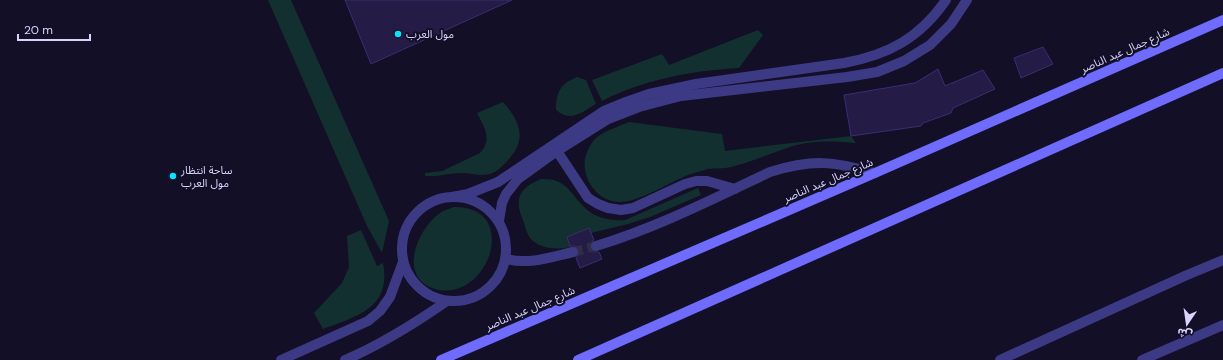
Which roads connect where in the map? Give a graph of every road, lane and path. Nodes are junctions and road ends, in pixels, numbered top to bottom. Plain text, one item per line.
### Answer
1 (946, 0) edge
2 (967, 0) edge
3 (1223, 20) edge
4 (1223, 73) edge
5 (558, 151) junction
6 (875, 173) junction
7 (735, 188) junction
8 (452, 197) junction
9 (499, 221) junction
10 (596, 246) tunnel mouth
11 (573, 252) tunnel mouth
12 (506, 259) junction
13 (1223, 260) edge
14 (403, 262) junction
15 (447, 301) junction
16 (1223, 325) edge
17 (281, 360) edge
18 (345, 360) edge
19 (441, 360) edge
20 (578, 360) edge
21 (1000, 360) edge
22 (1142, 360) edge

1 - 8 street
2 - 5 street
3 - 6 main road, شارع جمال عبد الناصر
4 - 20 main road
5 - 7 street
5 - 9 street
6 - 7 street
6 - 19 main road, شارع جمال عبد الناصر
7 - 10 street
8 - 9 street
8 - 14 street
9 - 12 street
11 - 12 street
12 - 15 street
13 - 21 street
14 - 15 street
14 - 17 street
15 - 18 street
16 - 22 street

